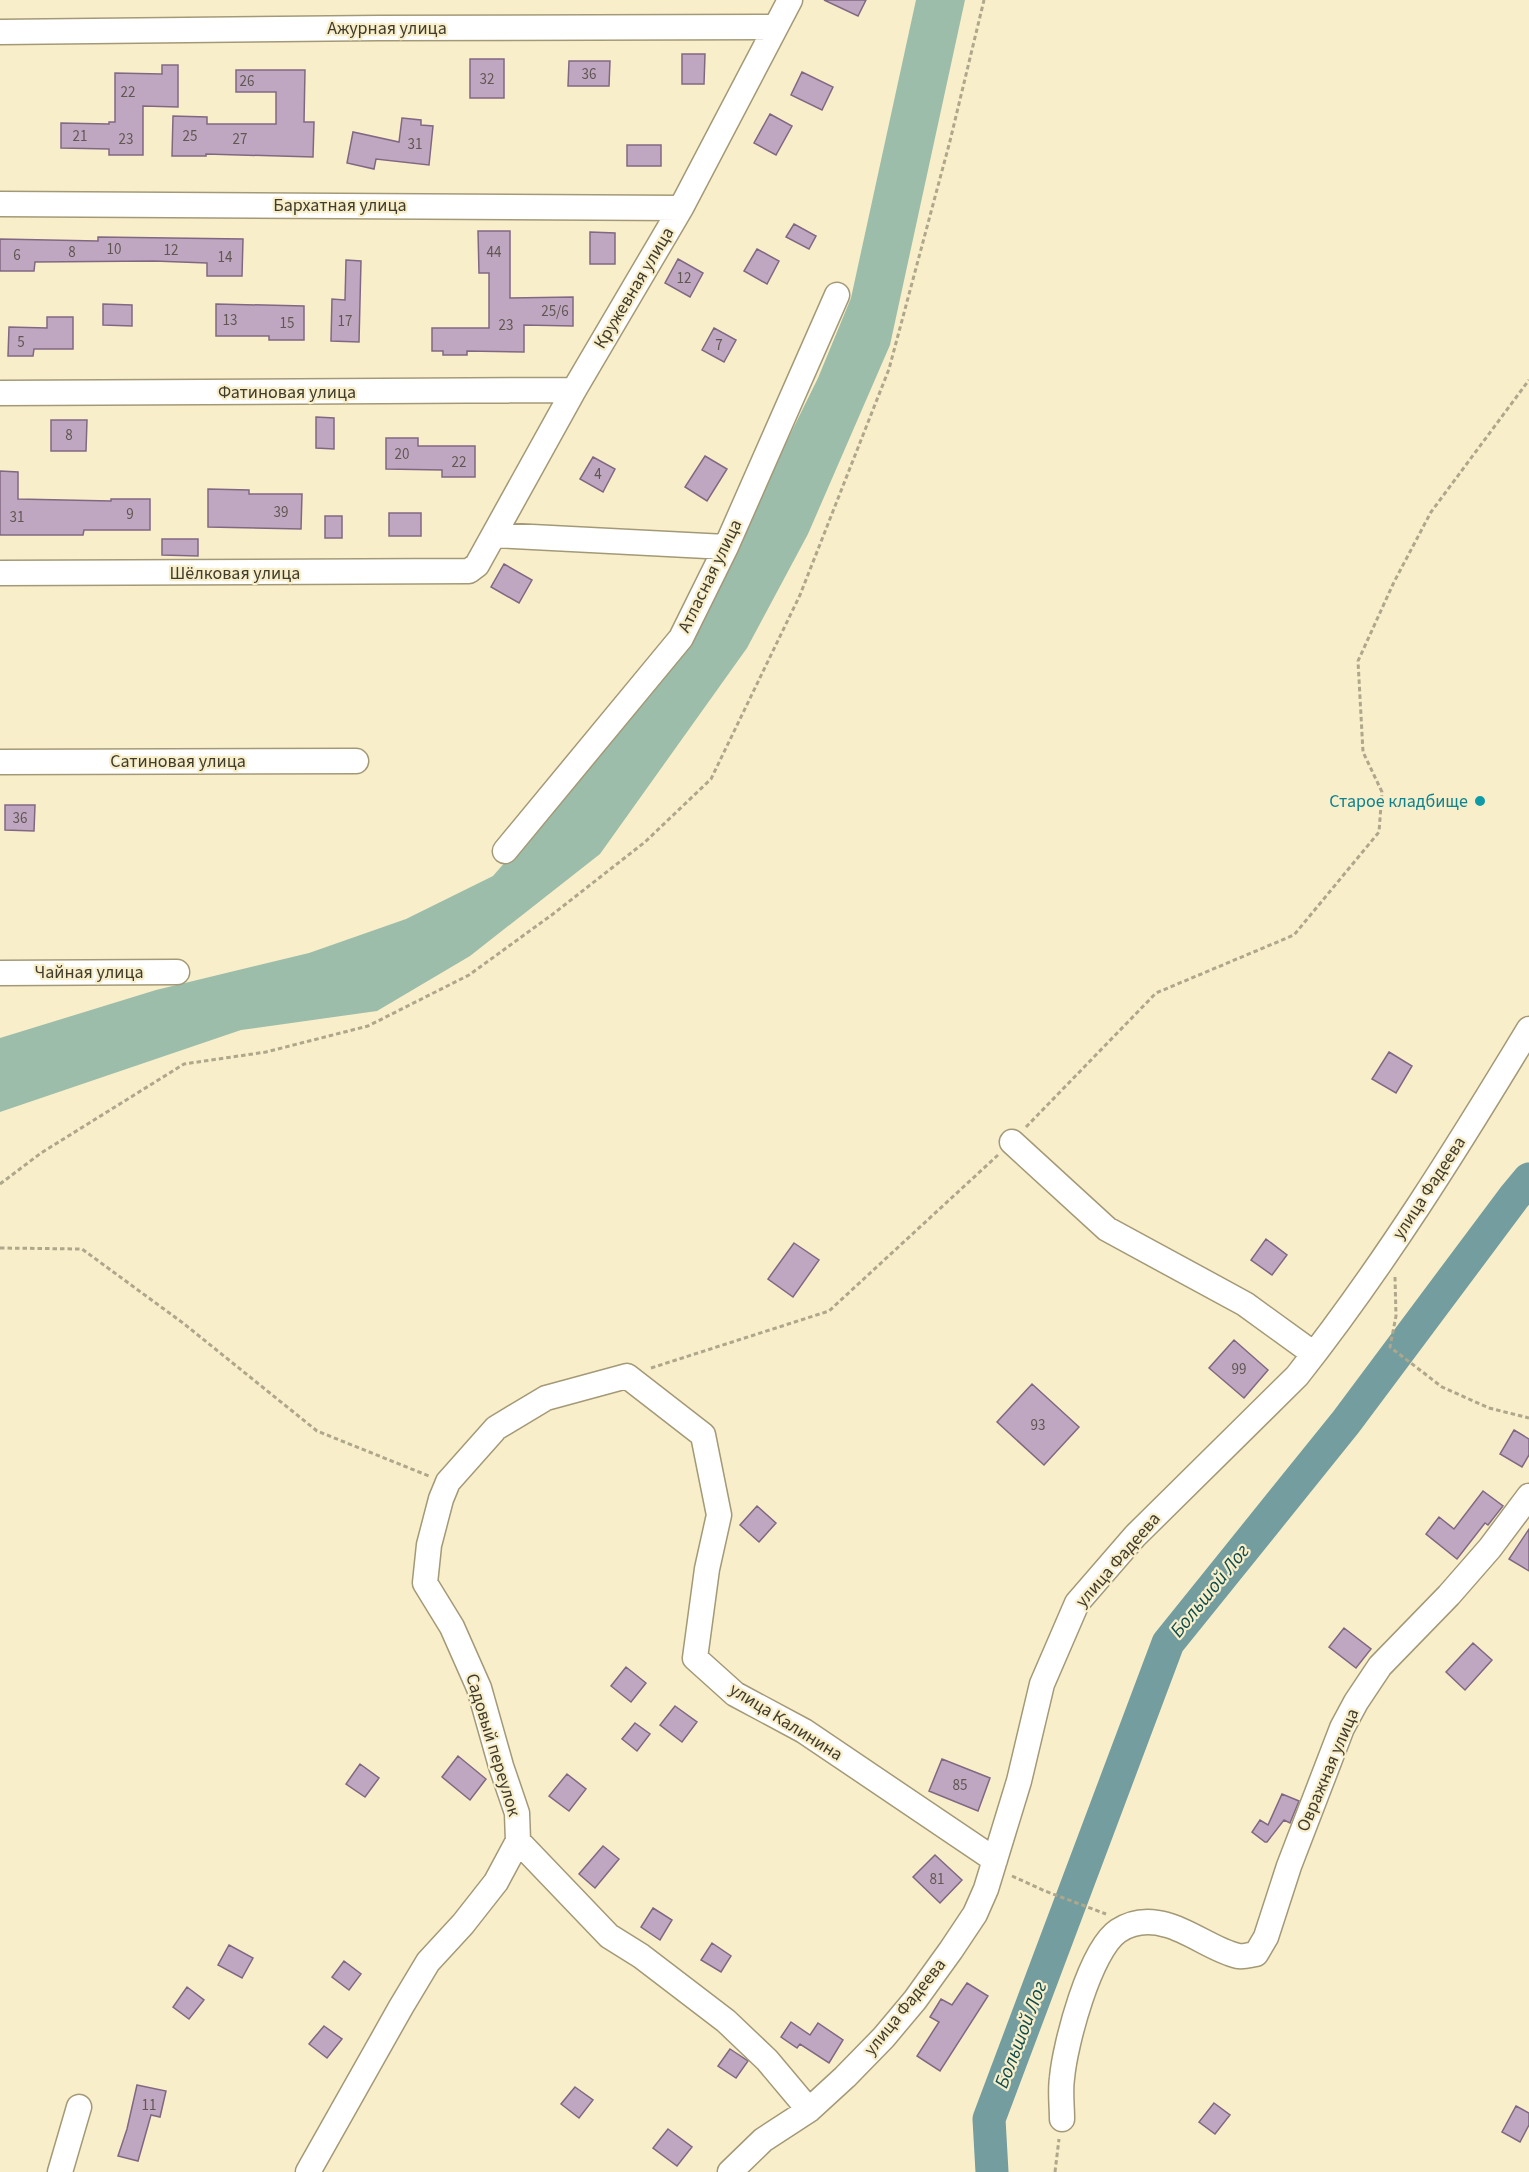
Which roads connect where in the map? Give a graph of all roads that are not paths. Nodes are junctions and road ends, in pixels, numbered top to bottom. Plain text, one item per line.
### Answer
1 (790, 0) edge
2 (774, 27) junction
3 (0, 32) edge
4 (0, 204) edge
5 (681, 208) junction
6 (837, 295) dead end
7 (573, 390) junction
8 (0, 393) edge
9 (494, 534) junction
10 (726, 547) junction
11 (469, 571) joint
12 (0, 573) edge
13 (356, 761) dead end
14 (0, 762) edge
15 (505, 851) dead end
16 (177, 972) dead end
17 (0, 973) edge
18 (1529, 1029) edge
19 (1012, 1142) road end
20 (1314, 1354) junction
21 (627, 1376) joint
22 (1529, 1496) edge
23 (518, 1841) junction
24 (994, 1864) junction
25 (79, 2107) dead end
26 (809, 2110) junction
27 (1062, 2119) road end
28 (60, 2172) edge
29 (308, 2172) edge
30 (730, 2172) edge

1 - 2 street, Кружевная улица
2 - 3 street, Ажурная улица
2 - 5 street, Кружевная улица
4 - 5 street, Бархатная улица
5 - 7 street, Кружевная улица
6 - 10 street, Атласная улица
7 - 8 street, Фатиновая улица
7 - 9 street, Кружевная улица
9 - 10 street
9 - 11 street, Кружевная улица
10 - 15 street, Атласная улица
11 - 12 street, Шёлковая улица
13 - 14 street, Сатиновая улица
16 - 17 street, Чайная улица
18 - 20 street, улица Фадеева
19 - 20 street
20 - 24 street, улица Фадеева
21 - 23 street, Садовый переулок
21 - 24 street, улица Калинина
22 - 27 street, Овражная улица
23 - 26 street, Садовый переулок
23 - 29 street
24 - 26 street, улица Фадеева
25 - 28 street
26 - 30 street, улица Фадеева

